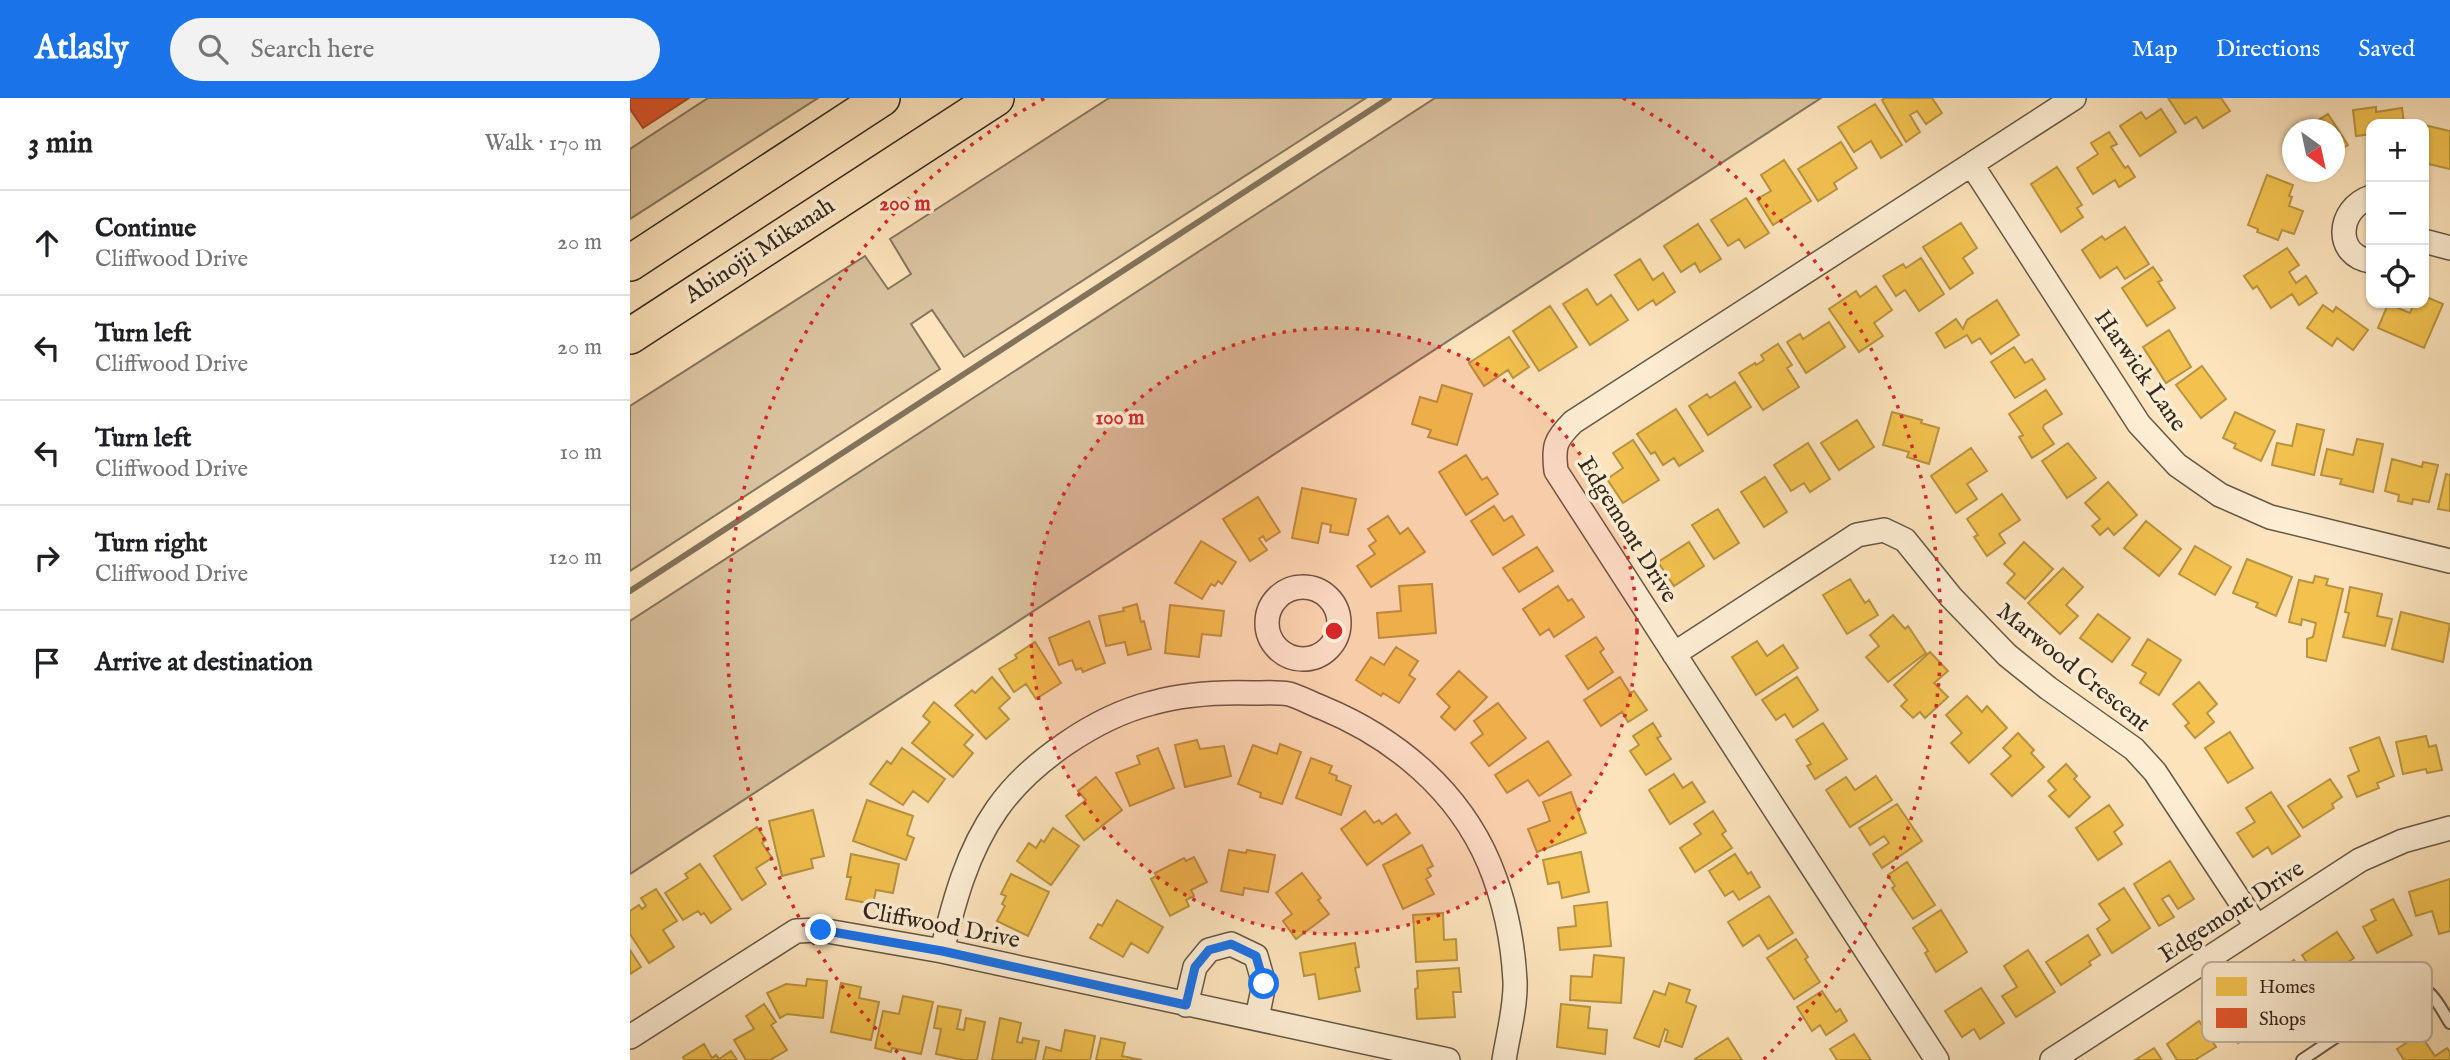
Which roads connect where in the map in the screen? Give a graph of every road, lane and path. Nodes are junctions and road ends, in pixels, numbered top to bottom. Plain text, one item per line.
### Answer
1 (882, 98) edge
2 (996, 98) edge
3 (2074, 98) edge
4 (1972, 165) junction
5 (2366, 200) edge
6 (2429, 242) edge
7 (2450, 248) edge
8 (2366, 259) edge
9 (630, 263) edge
10 (630, 336) edge
11 (2450, 561) edge
12 (1674, 654) junction
13 (1296, 658) dead end
14 (1288, 694) junction
15 (2450, 828) edge
16 (2257, 926) junction
17 (942, 951) junction
18 (2432, 995) edge
19 (1186, 1005) junction
20 (1257, 1018) junction
21 (2450, 1023) edge
22 (630, 1037) edge
23 (2329, 1042) edge
24 (1448, 1060) edge
25 (1504, 1060) edge
26 (1937, 1060) edge
27 (2052, 1060) edge
28 (2302, 1060) edge

1 - 9 main road
2 - 10 main road, Abinojii Mikanah
3 - 4 street, Edgemont Drive
4 - 11 street, Harwick Lane
4 - 12 street, Edgemont Drive
5 - 8 street
6 - 7 street
12 - 16 street, Marwood Crescent
12 - 26 street, Edgemont Drive
13 - 14 street
14 - 17 street
14 - 25 street
15 - 16 street, Edgemont Drive
16 - 27 street, Edgemont Drive
17 - 19 street, Cliffwood Drive
17 - 22 street, Cliffwood Drive
18 - 21 lane
19 - 20 street, Cliffwood Drive
19 - 20 street
20 - 24 street, Cliffwood Drive
23 - 28 lane

